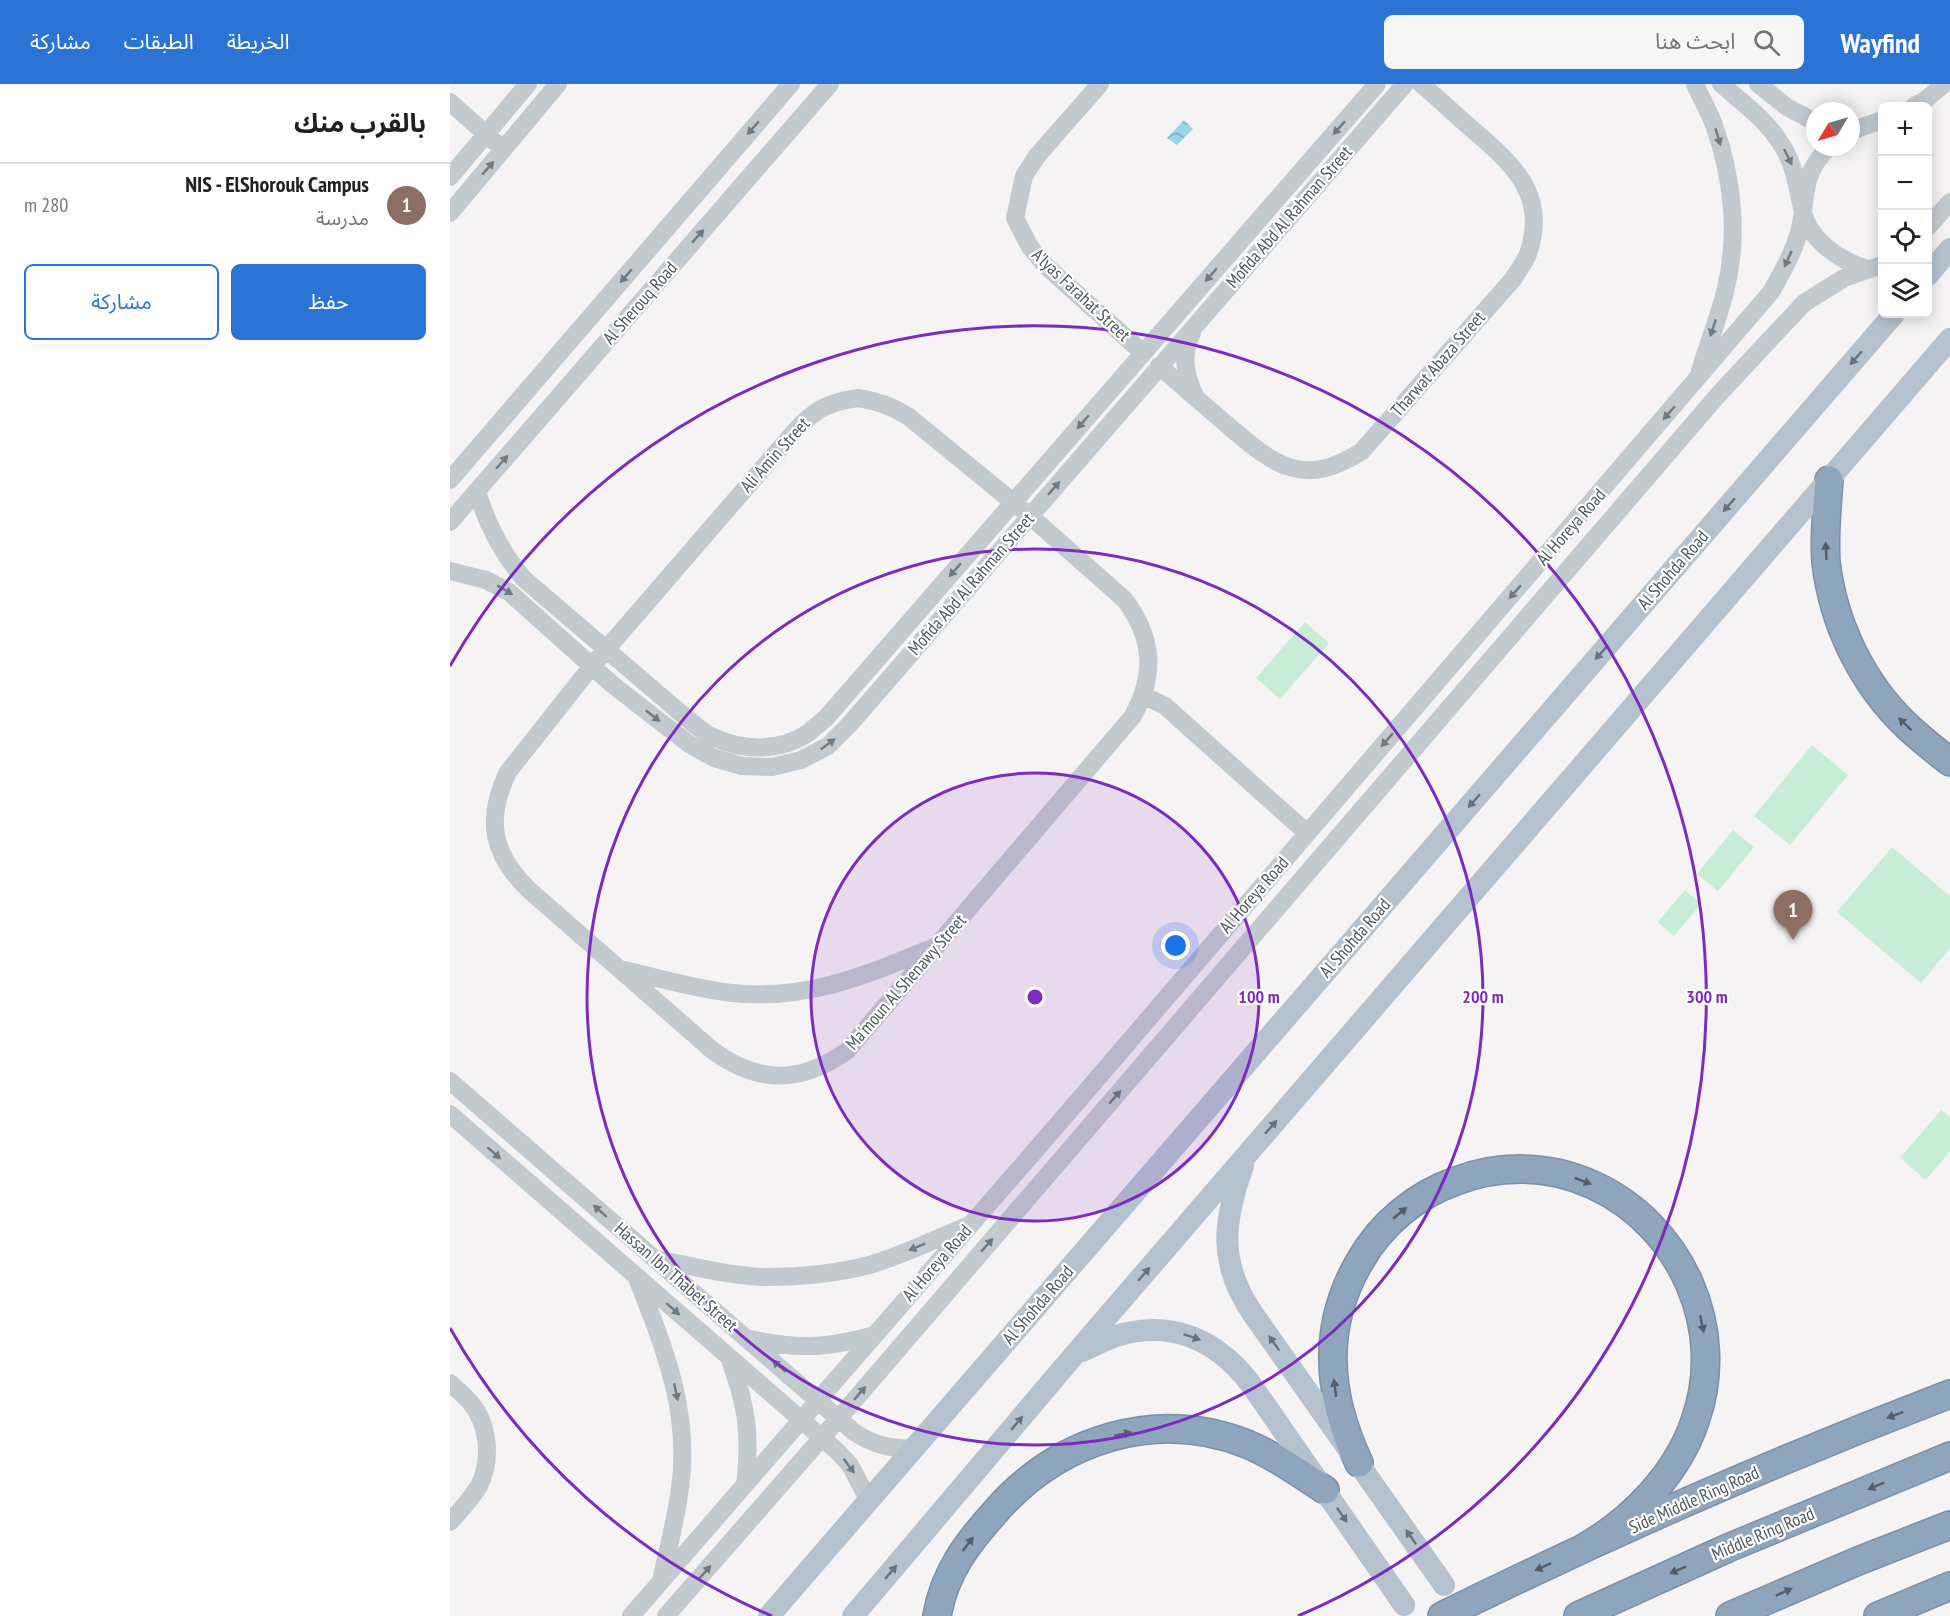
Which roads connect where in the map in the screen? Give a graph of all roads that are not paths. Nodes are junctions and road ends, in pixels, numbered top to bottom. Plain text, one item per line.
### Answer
1 (528, 84) edge
2 (558, 84) edge
3 (791, 84) edge
4 (830, 84) edge
5 (1100, 84) edge
6 (1377, 84) edge
7 (1405, 84) edge
8 (1421, 84) edge
9 (1695, 84) edge
10 (1721, 84) edge
11 (1758, 84) edge
12 (1944, 84) edge
13 (1950, 100) edge
14 (450, 102) edge
15 (1922, 102) edge
16 (1926, 102) edge
17 (1806, 117) edge
18 (1878, 121) edge
19 (1860, 128) edge
20 (487, 135) junction
21 (504, 150) junction
22 (1821, 156) edge
23 (450, 177) edge
24 (1950, 202) edge
25 (1802, 210) junction
26 (450, 213) edge
27 (1932, 222) edge
28 (1950, 249) edge
29 (1875, 267) edge
30 (1932, 270) edge
31 (1771, 292) junction
32 (1794, 311) junction
33 (1891, 318) edge
34 (1197, 324) junction
35 (1950, 339) edge
36 (1143, 353) junction
37 (1159, 366) junction
38 (1696, 381) junction
39 (1718, 395) junction
40 (1196, 397) junction
41 (450, 480) edge
42 (1829, 480) junction
43 (477, 491) junction
44 (1014, 503) junction
45 (1030, 516) junction
46 (450, 522) edge
47 (450, 571) edge
48 (606, 651) junction
49 (591, 667) junction
50 (1143, 695) junction
51 (1950, 762) edge
52 (1307, 833) junction
53 (939, 945) junction
54 (619, 969) junction
55 (450, 1081) edge
56 (450, 1114) edge
57 (1247, 1154) junction
58 (971, 1224) junction
59 (656, 1259) junction
60 (636, 1277) junction
61 (875, 1335) junction
62 (747, 1338) junction
63 (1075, 1354) junction
64 (729, 1358) junction
65 (450, 1383) edge
66 (1950, 1394) edge
67 (819, 1401) junction
68 (839, 1418) junction
69 (801, 1420) junction
70 (822, 1438) junction
71 (914, 1449) junction
72 (1950, 1456) edge
73 (1359, 1463) junction
74 (746, 1485) junction
75 (1325, 1490) junction
76 (869, 1501) junction
77 (450, 1522) edge
78 (1950, 1525) edge
79 (1582, 1549) junction
80 (660, 1583) junction
81 (1444, 1585) dead end
82 (1950, 1586) edge
83 (1404, 1605) dead end
84 (631, 1616) edge
85 (666, 1616) edge
86 (769, 1616) edge
87 (853, 1616) edge
88 (937, 1616) edge
89 (1442, 1616) edge
90 (1578, 1616) edge
91 (1730, 1616) edge
92 (1878, 1616) edge

1 - 20 street
2 - 21 street
3 -> 41 street, Al Sherouq Road
43 -> 4 street, Al Sherouq Road
5 - 36 street, A'lyas Farahat Street
6 -> 36 street, Mofida Abd Al Rahman Street
7 - 34 street, Mofida Abd Al Rahman Street
8 - 40 street, Tharwat Abaza Street
9 -> 38 street
10 -> 25 street
11 - 17 street
12 - 15 street
13 - 16 street
14 - 20 street
18 - 19 street
20 - 21 street
20 - 23 street
26 -> 21 street
22 - 25 street, Al Horeya Road
24 - 27 street
25 - 29 street
25 -> 31 street, Al Horeya Road
28 - 30 main road
29 - 32 street, Al Horeya Road
31 - 32 street
31 - 38 street, Al Horeya Road
32 - 39 street, Al Horeya Road
33 -> 71 main road, Al Shohda Road
34 - 37 street, Mofida Abd Al Rahman Street
34 - 40 street
35 - 42 main road
36 - 37 street
36 - 37 street
36 -> 44 street, Mofida Abd Al Rahman Street
37 - 40 street, Tharwat Abaza Street
45 -> 37 street, Mofida Abd Al Rahman Street
38 - 39 street
38 -> 52 street, Al Horeya Road
68 -> 39 street, Al Horeya Road
51 -> 42 highway
57 -> 42 main road
43 - 46 street, Al Sherouq Road
43 - 48 street, Mofida Abd Al Rahman Street
44 - 45 street, Ali Amin Street
44 -> 48 street, Mofida Abd Al Rahman Street
44 - 48 street, Ali Amin Street
49 -> 45 street, Mofida Abd Al Rahman Street
45 - 50 street, Ma'moun Al Shenawy Street
47 -> 49 street, Mofida Abd Al Rahman Street
48 - 49 street, Ali Amin Street
49 - 54 street, Ma'moun Al Shenawy Street
50 - 52 street
50 - 53 street, Ma'moun Al Shenawy Street
52 - 58 street, Al Horeya Road
53 - 54 street
53 - 54 street, Ma'moun Al Shenawy Street
59 -> 55 street, Hassan Ibn Thabet Street
56 -> 60 street, Hassan Ibn Thabet Street
63 -> 57 main road
73 -> 57 main road
58 -> 59 street
58 - 61 street, Al Horeya Road
59 - 62 street, Hassan Ibn Thabet Street
60 -> 64 street, Hassan Ibn Thabet Street
60 -> 80 street
61 - 62 street
61 - 67 street, Al Horeya Road
67 -> 62 street, Hassan Ibn Thabet Street
63 -> 75 main road
87 -> 63 main road
64 - 69 street, Hassan Ibn Thabet Street
64 - 74 street
65 - 77 street
66 -> 79 highway, Side Middle Ring Road
67 - 68 street, Hassan Ibn Thabet Street
67 - 69 street, Al Horeya Road
68 - 70 street, Al Horeya Road
68 - 71 street, Hassan Ibn Thabet Street
69 - 70 street, Hassan Ibn Thabet Street
69 - 74 street, Al Horeya Road
70 -> 76 street, Hassan Ibn Thabet Street
85 -> 70 street, Al Horeya Road
71 - 76 main road, Al Shohda Road
72 -> 90 highway, Middle Ring Road
73 -> 79 highway
81 -> 73 main road
74 - 80 street, Al Horeya Road
75 -> 83 main road
88 -> 75 highway
76 - 86 main road, Al Shohda Road
91 -> 78 highway
79 -> 89 highway, Side Middle Ring Road
80 - 84 street, Al Horeya Road
82 - 92 highway

